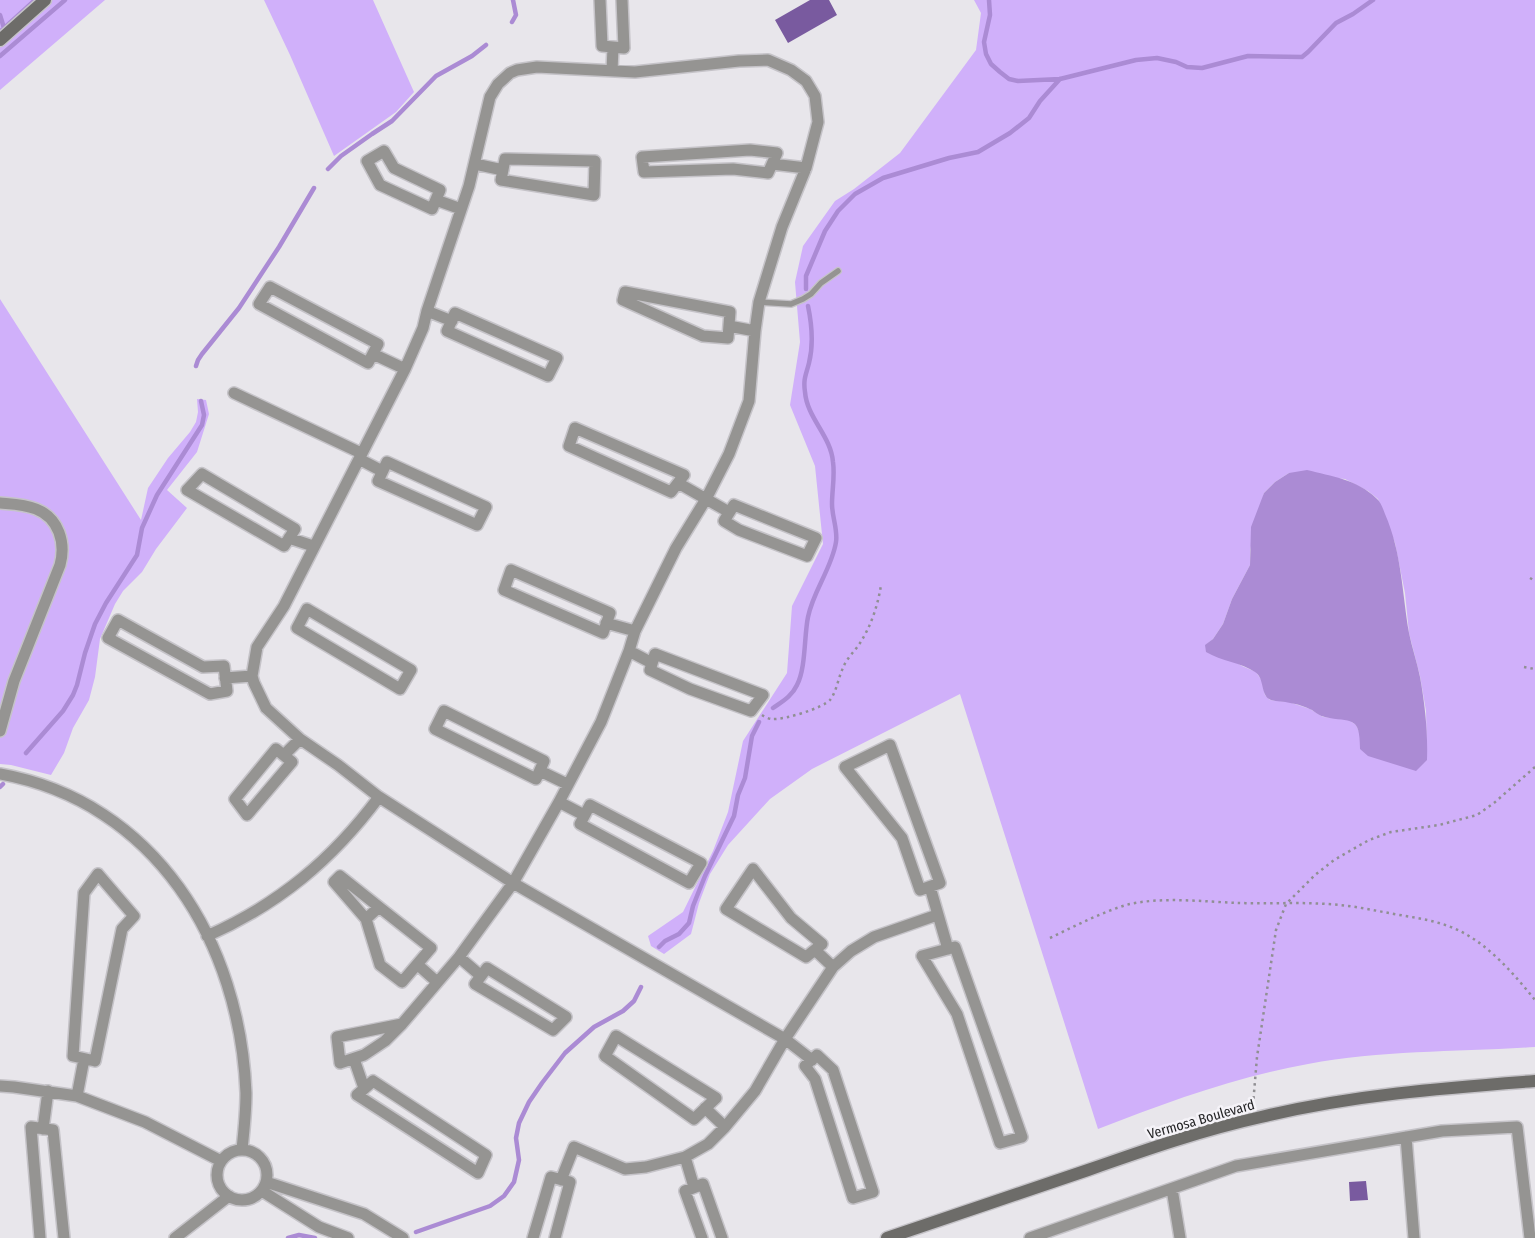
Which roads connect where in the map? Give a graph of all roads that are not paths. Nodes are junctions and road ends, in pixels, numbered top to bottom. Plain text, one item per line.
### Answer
1 (45, 0) edge
2 (600, 0) edge
3 (622, 0) edge
4 (0, 40) edge
5 (613, 47) junction
6 (612, 71) junction
7 (475, 164) junction
8 (772, 164) junction
9 (806, 168) junction
10 (503, 170) junction
11 (436, 200) junction
12 (461, 209) junction
13 (838, 271) dead end
14 (759, 302) junction
15 (426, 311) junction
16 (452, 321) junction
17 (729, 326) junction
18 (755, 331) junction
19 (373, 354) junction
20 (405, 369) junction
21 (234, 393) dead end
22 (360, 456) junction
23 (382, 472) junction
24 (678, 483) junction
25 (706, 499) junction
26 (0, 503) edge
27 (729, 512) junction
28 (289, 538) junction
29 (313, 546) junction
30 (284, 606) junction
31 (302, 618) junction
32 (606, 623) junction
33 (635, 631) junction
34 (629, 651) junction
35 (652, 663) junction
36 (252, 676) junction
37 (225, 678) junction
38 (0, 732) edge
39 (300, 739) junction
40 (284, 756) junction
41 (540, 771) junction
42 (0, 774) edge
43 (567, 784) junction
44 (379, 797) junction
45 (559, 802) junction
46 (584, 815) junction
47 (513, 883) junction
48 (930, 887) junction
49 (379, 907) junction
50 (937, 915) junction
51 (366, 919) junction
52 (208, 936) junction
53 (948, 949) junction
54 (814, 950) junction
55 (459, 957) junction
56 (418, 965) junction
57 (833, 967) junction
58 (481, 976) junction
59 (437, 982) junction
60 (402, 1024) junction
61 (784, 1039) junction
62 (84, 1059) junction
63 (354, 1059) junction
64 (812, 1060) junction
65 (1535, 1081) edge
66 (0, 1086) edge
67 (364, 1088) junction
68 (48, 1091) junction
69 (77, 1096) junction
70 (705, 1108) junction
71 (725, 1126) junction
72 (43, 1129) junction
73 (1406, 1137) junction
74 (242, 1150) junction
75 (685, 1157) junction
76 (221, 1162) junction
77 (561, 1180) junction
78 (264, 1186) junction
79 (694, 1187) junction
80 (1172, 1189) junction
81 (229, 1196) junction
82 (1063, 1232) edge
83 (40, 1238) edge
84 (64, 1238) edge
85 (175, 1238) edge
86 (348, 1238) edge
87 (403, 1238) edge
88 (533, 1238) edge
89 (555, 1238) edge
90 (702, 1238) edge
91 (722, 1238) edge
92 (887, 1238) edge
93 (1030, 1238) edge
94 (1180, 1238) edge
95 (1414, 1238) edge
96 (1530, 1238) edge

1 - 4 main road
2 - 5 street
3 - 5 street
5 - 6 street
6 - 7 street
6 - 9 street
7 - 10 street
7 - 12 street
8 - 8 street
8 - 9 street
9 - 14 street
10 - 10 street
11 - 11 street
11 - 12 street
12 - 15 street
13 - 14 lane
14 - 18 street
15 - 16 street
15 - 20 street
16 - 16 street
17 - 17 street
17 - 18 street
18 - 25 street
19 - 19 street
19 - 20 street
20 - 22 street
21 - 22 street
22 - 23 street
22 - 29 street
23 - 23 street
24 - 24 street
24 - 25 street
25 - 27 street
25 - 33 street
26 - 38 street
27 - 27 street
28 - 28 street
28 - 29 street
29 - 30 street
30 - 31 street
30 - 36 street
31 - 31 street
32 - 32 street
32 - 33 street
33 - 34 street
34 - 35 street
34 - 43 street
35 - 35 street
36 - 37 street
36 - 39 street
37 - 37 street
39 - 40 street
39 - 44 street
40 - 40 street
41 - 41 street
41 - 43 street
42 - 52 street
43 - 45 street
44 - 47 street
44 - 52 street
45 - 46 street
45 - 47 street
46 - 46 street
47 - 55 street
47 - 61 street
48 - 48 street
48 - 50 street
49 - 51 street
49 - 51 street
49 - 56 street
50 - 53 street
50 - 57 street
51 - 56 street
52 - 74 street
53 - 53 street
54 - 54 street
54 - 57 street
55 - 58 street
55 - 59 street
56 - 59 street
57 - 61 street
58 - 58 street
59 - 60 street
60 - 63 street
60 - 63 street
61 - 64 street
61 - 71 street
62 - 62 street
62 - 69 street
63 - 67 street
64 - 64 street
65 - 92 main road, Vermosa Boulevard
66 - 68 street
67 - 67 street
68 - 69 street
68 - 72 street
69 - 76 street
70 - 70 street
70 - 71 street
71 - 75 street
72 - 83 street
72 - 84 street
73 - 80 street
73 - 95 street
73 - 96 street
74 - 76 street
74 - 78 street
75 - 77 street
75 - 79 street
76 - 81 street
77 - 88 street
77 - 89 street
78 - 81 street
78 - 86 street
78 - 87 street
79 - 90 street
79 - 91 street
80 - 82 street
80 - 94 street
81 - 85 street
82 - 93 street

